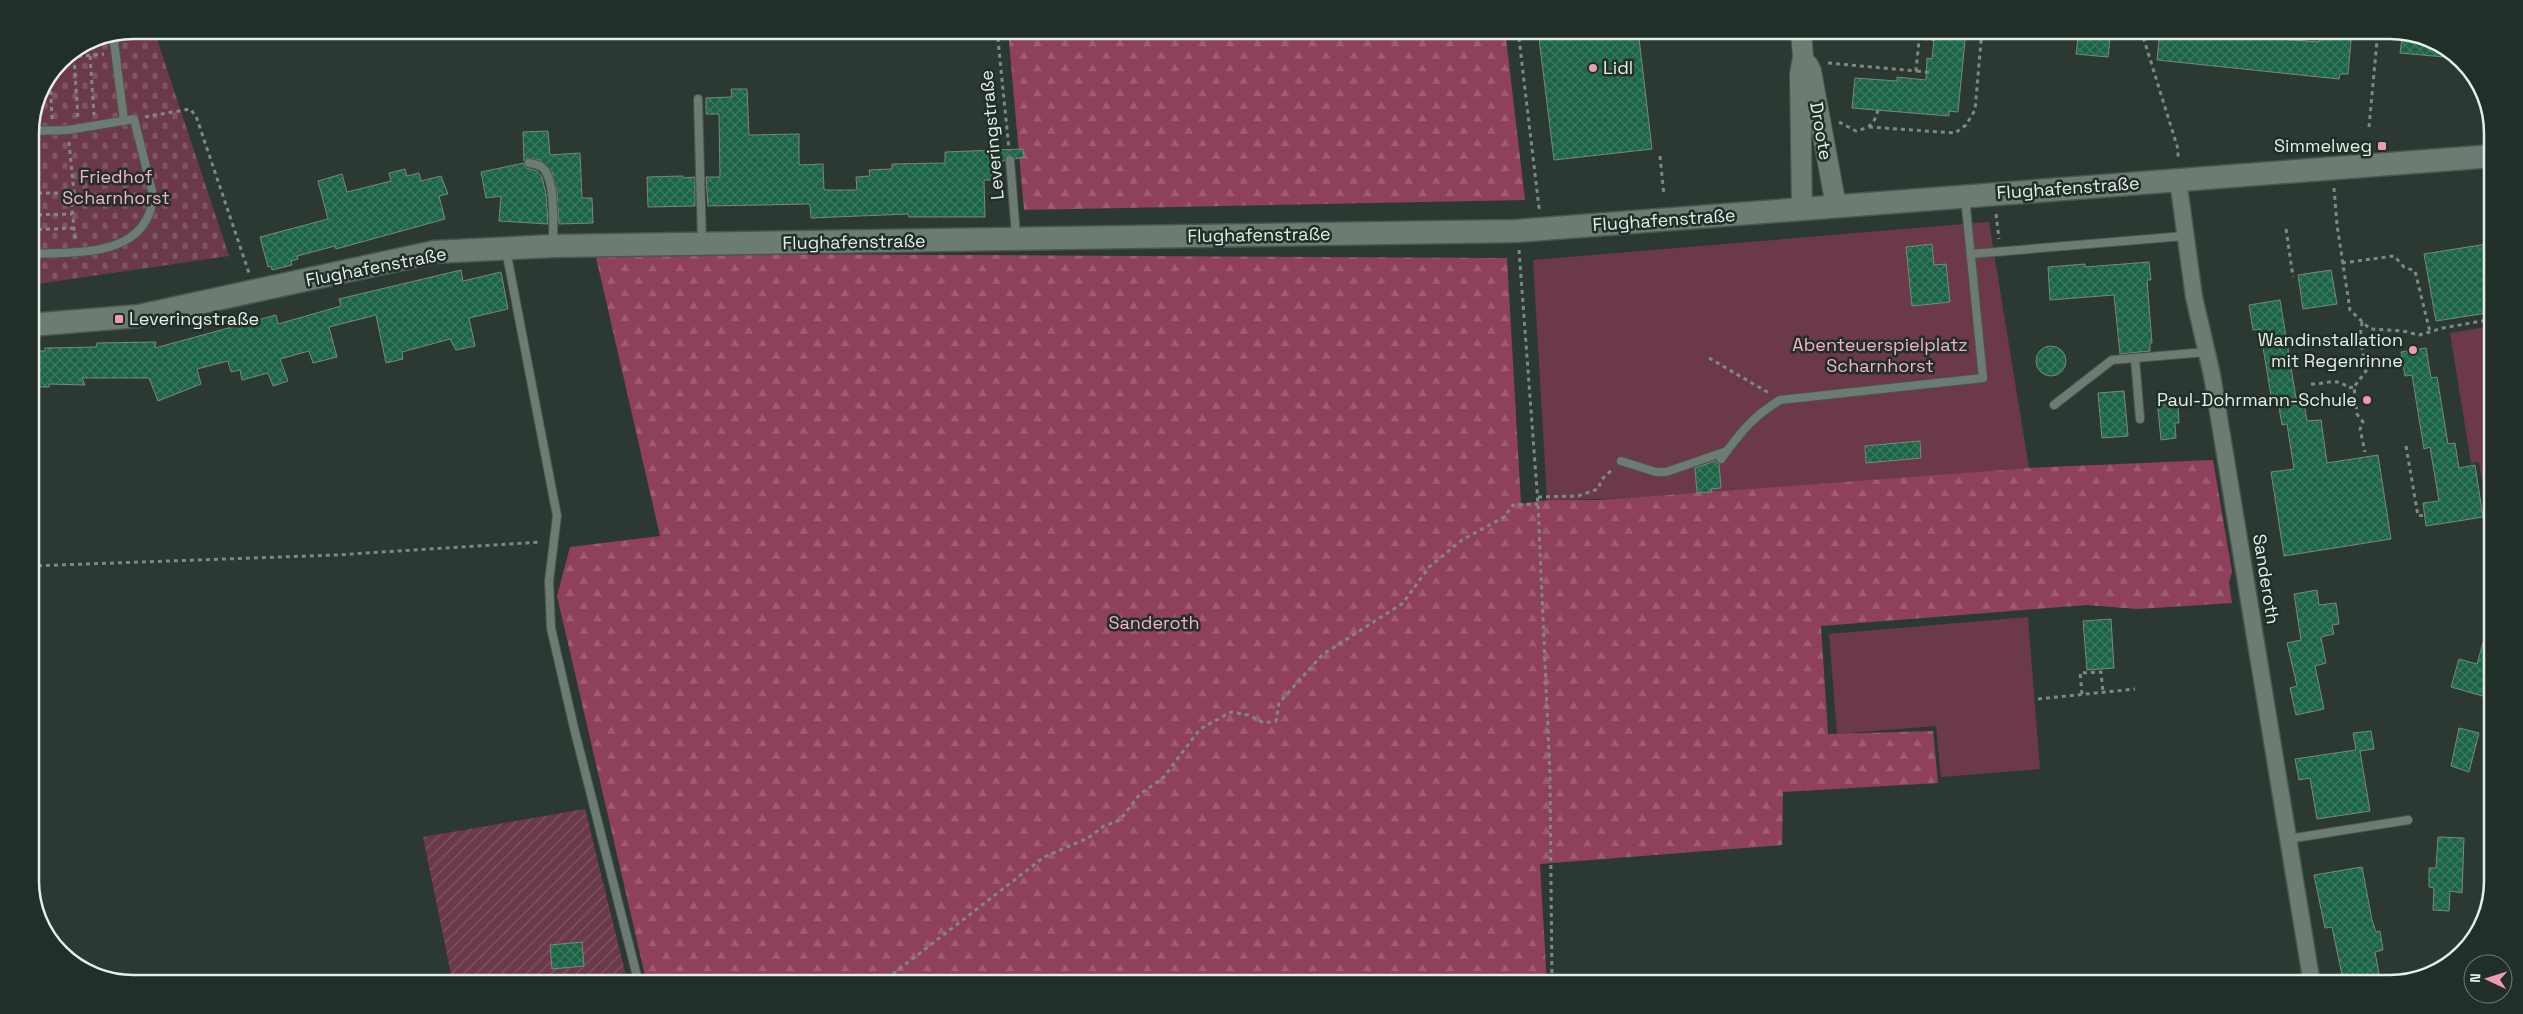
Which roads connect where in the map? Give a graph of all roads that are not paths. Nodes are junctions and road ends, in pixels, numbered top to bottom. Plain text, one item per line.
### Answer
1 (1802, 39) edge
2 (114, 41) edge
3 (1803, 57) junction
4 (698, 99) dead end
5 (124, 121) junction
6 (39, 131) edge
7 (2484, 157) edge
8 (1010, 160) road end
9 (529, 163) dead end
10 (2178, 180) junction
11 (1965, 195) junction
12 (1836, 206) junction
13 (1802, 209) junction
14 (2184, 236) junction
15 (1016, 238) junction
16 (702, 244) junction
17 (553, 246) junction
18 (506, 248) junction
19 (39, 254) edge
20 (1971, 254) junction
21 (39, 324) edge
22 (2206, 352) junction
23 (2135, 358) junction
24 (2054, 405) dead end
25 (2140, 419) dead end
26 (1727, 451) junction
27 (1721, 459) dead end
28 (1621, 462) dead end
29 (2408, 820) dead end
30 (2288, 839) junction
31 (637, 975) edge
32 (2311, 975) edge

1 - 3 street, Droote
2 - 5 lane
3 - 12 street, Droote
3 - 13 street, Droote
4 - 16 lane
5 - 6 lane
5 - 19 lane
7 - 10 main road, Flughafenstraße
8 - 15 lane, Leveringstraße
9 - 17 lane
10 - 11 main road, Flughafenstraße
10 - 14 street, Sanderoth
11 - 12 main road, Flughafenstraße
11 - 20 lane
12 - 13 main road, Flughafenstraße
13 - 15 main road, Flughafenstraße
14 - 20 lane
14 - 22 street, Sanderoth
15 - 16 main road, Flughafenstraße
16 - 17 main road, Flughafenstraße
17 - 18 main road, Flughafenstraße
18 - 21 main road, Flughafenstraße
18 - 31 lane
20 - 26 lane
22 - 23 lane
22 - 30 street, Sanderoth
23 - 24 lane
23 - 25 lane
26 - 27 lane
26 - 28 lane
29 - 30 lane
30 - 32 street, Sanderoth

